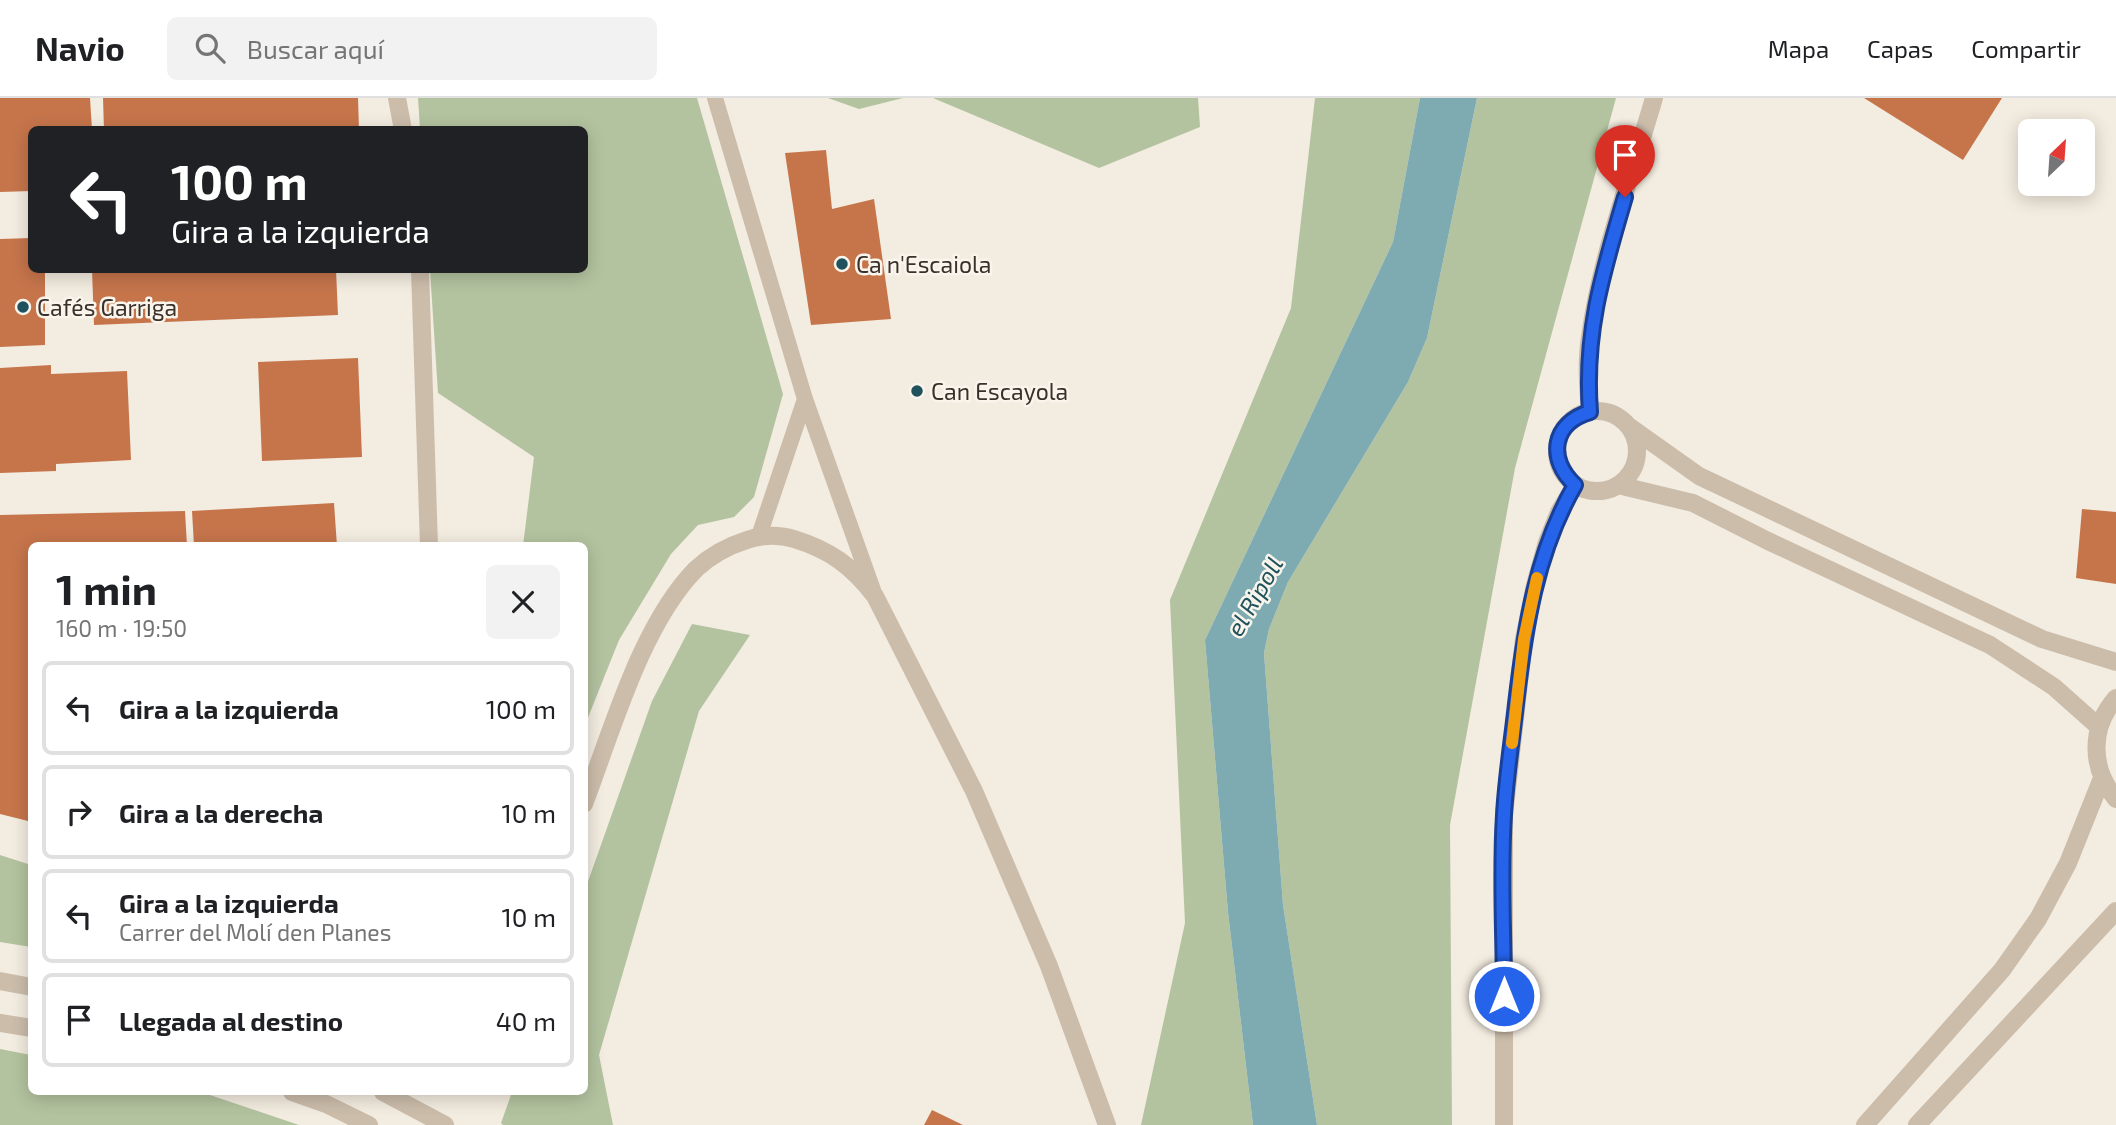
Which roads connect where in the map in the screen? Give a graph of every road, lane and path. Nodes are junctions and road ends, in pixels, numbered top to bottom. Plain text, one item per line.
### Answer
1 (397, 98) edge
2 (715, 98) edge
3 (1654, 98) edge
4 (402, 126) edge
5 (420, 273) edge
6 (805, 399) junction
7 (1590, 412) junction
8 (1630, 427) junction
9 (1575, 485) junction
10 (1618, 485) junction
11 (759, 536) junction
12 (429, 542) edge
13 (875, 596) junction
14 (2116, 662) edge
15 (2116, 698) edge
16 (2099, 727) junction
17 (2102, 778) junction
18 (588, 793) edge
19 (2116, 799) edge
20 (2116, 911) edge
21 (0, 981) edge
22 (28, 986) edge
23 (0, 1023) edge
24 (28, 1027) edge
25 (300, 1095) edge
26 (389, 1095) edge
27 (369, 1125) edge
28 (445, 1125) edge
29 (1107, 1125) edge
30 (1504, 1125) edge
31 (1865, 1125) edge
32 (1917, 1125) edge

1 - 4 street
2 - 6 lane
3 - 7 street
5 - 12 street
6 - 11 lane
6 - 13 lane
7 - 8 street
7 - 9 street
8 - 10 street
8 - 14 street
9 - 10 street
9 - 30 street
10 - 16 street
11 - 13 street
11 - 18 street
13 - 29 street
15 - 16 street
16 - 17 street
17 - 19 street
17 - 31 street
20 - 32 street
21 - 22 street
23 - 24 street
25 - 27 street
26 - 28 street

